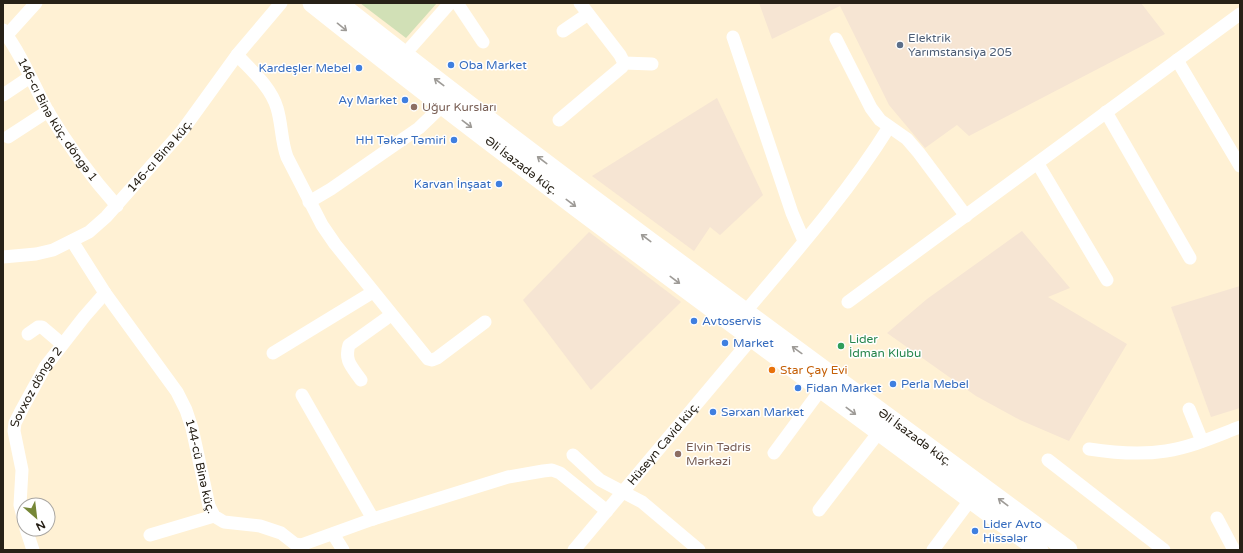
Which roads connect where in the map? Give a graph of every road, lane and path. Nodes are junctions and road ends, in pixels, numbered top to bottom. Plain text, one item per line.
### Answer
1 (36, 3) edge
2 (281, 3) edge
3 (312, 3) edge
4 (338, 3) edge
5 (450, 3) edge
6 (457, 3) edge
7 (580, 3) edge
8 (588, 14) junction
9 (1240, 14) edge
10 (562, 31) dead end
11 (5, 32) edge
12 (733, 37) dead end
13 (836, 39) dead end
14 (483, 42) dead end
15 (236, 55) junction
16 (1177, 60) junction
17 (399, 62) junction
18 (624, 63) junction
19 (652, 64) dead end
20 (30, 77) junction
21 (3, 95) edge
22 (442, 106) junction
23 (48, 111) junction
24 (1106, 112) junction
25 (559, 120) dead end
26 (889, 127) junction
27 (8, 137) dead end
28 (1038, 164) junction
29 (1240, 166) edge
30 (309, 202) junction
31 (117, 206) junction
32 (966, 216) junction
33 (804, 241) junction
34 (72, 242) junction
35 (3, 257) edge
36 (1190, 258) dead end
37 (1107, 280) dead end
38 (373, 292) junction
39 (105, 293) junction
40 (848, 302) dead end
41 (391, 315) junction
42 (740, 318) junction
43 (485, 322) dead end
44 (758, 331) junction
45 (28, 334) dead end
46 (62, 344) junction
47 (273, 353) dead end
48 (361, 380) dead end
49 (822, 388) junction
50 (302, 395) dead end
51 (1189, 409) dead end
52 (1240, 427) edge
53 (879, 432) junction
54 (1202, 441) junction
55 (1089, 448) dead end
56 (774, 454) dead end
57 (573, 455) dead end
58 (1048, 460) dead end
59 (623, 491) junction
60 (20, 497) edge
61 (971, 499) junction
62 (819, 510) dead end
63 (607, 511) junction
64 (214, 516) junction
65 (1217, 518) dead end
66 (373, 519) junction
67 (333, 534) junction
68 (150, 535) dead end
69 (29, 537) edge
70 (292, 547) edge
71 (33, 550) edge
72 (342, 550) edge
73 (574, 550) edge
74 (700, 550) edge
75 (932, 550) edge
76 (1039, 550) edge
77 (1068, 550) edge
78 (1164, 550) edge
79 (1234, 550) edge

1 - 11 street
2 - 15 street, 146-cı Binə küç.
3 -> 17 main road, Əli İsazadə küç.
4 - 17 main road, Əli İsazadə küç.
5 - 17 street
6 - 14 street
7 - 8 street
8 - 10 street
8 - 18 street
9 - 16 street
11 - 20 street, 146-cı Binə küç. döngə 1
12 - 33 street
13 - 26 street
15 - 30 street
15 - 31 street, 146-cı Binə küç.
16 - 24 street
16 - 29 street
17 - 22 main road, Əli İsazadə küç.
42 -> 17 main road, Əli İsazadə küç.
18 - 19 street
18 - 25 street
20 - 21 street
20 - 23 street, 146-cı Binə küç. döngə 1
22 - 30 street
22 -> 42 main road, Əli İsazadə küç.
23 - 27 street
23 - 31 street, 146-cı Binə küç. döngə 1
24 - 28 street
24 - 36 street
26 - 32 street
26 - 33 street
28 - 32 street
28 - 37 street
30 - 38 street
31 - 34 street, 146-cı Binə küç.
32 - 40 street
33 - 42 street
34 - 35 street, 146-cı Binə küç.
34 - 39 street, 144-cü Binə küç.
38 - 41 street
38 - 47 street
39 - 46 street, Sovxoz döngə 2
39 - 64 street, 144-cü Binə küç.
41 - 43 street
41 - 48 street
42 - 44 main road
44 - 49 main road, Əli İsazadə küç.
44 - 59 street, Hüseyn Cavid küç.
77 -> 44 main road, Əli İsazadə küç.
45 - 46 street
46 - 60 street, Sovxoz döngə 2
49 -> 53 main road, Əli İsazadə küç.
49 - 56 street
50 - 66 street
51 - 54 street
52 - 54 street
53 - 61 main road, Əli İsazadə küç.
53 - 62 street
54 - 55 street
57 - 59 street
58 - 78 street
59 - 63 street, Hüseyn Cavid küç.
59 - 74 street
61 - 75 street
61 - 76 main road, Əli İsazadə küç.
63 - 66 street, 144-cü Binə küç.
63 - 73 street, Hüseyn Cavid küç.
64 - 68 street
64 - 70 street, 144-cü Binə küç.
65 - 79 street
66 - 67 street, 144-cü Binə küç.
67 - 70 street, 144-cü Binə küç.
67 - 72 street
69 - 71 street

